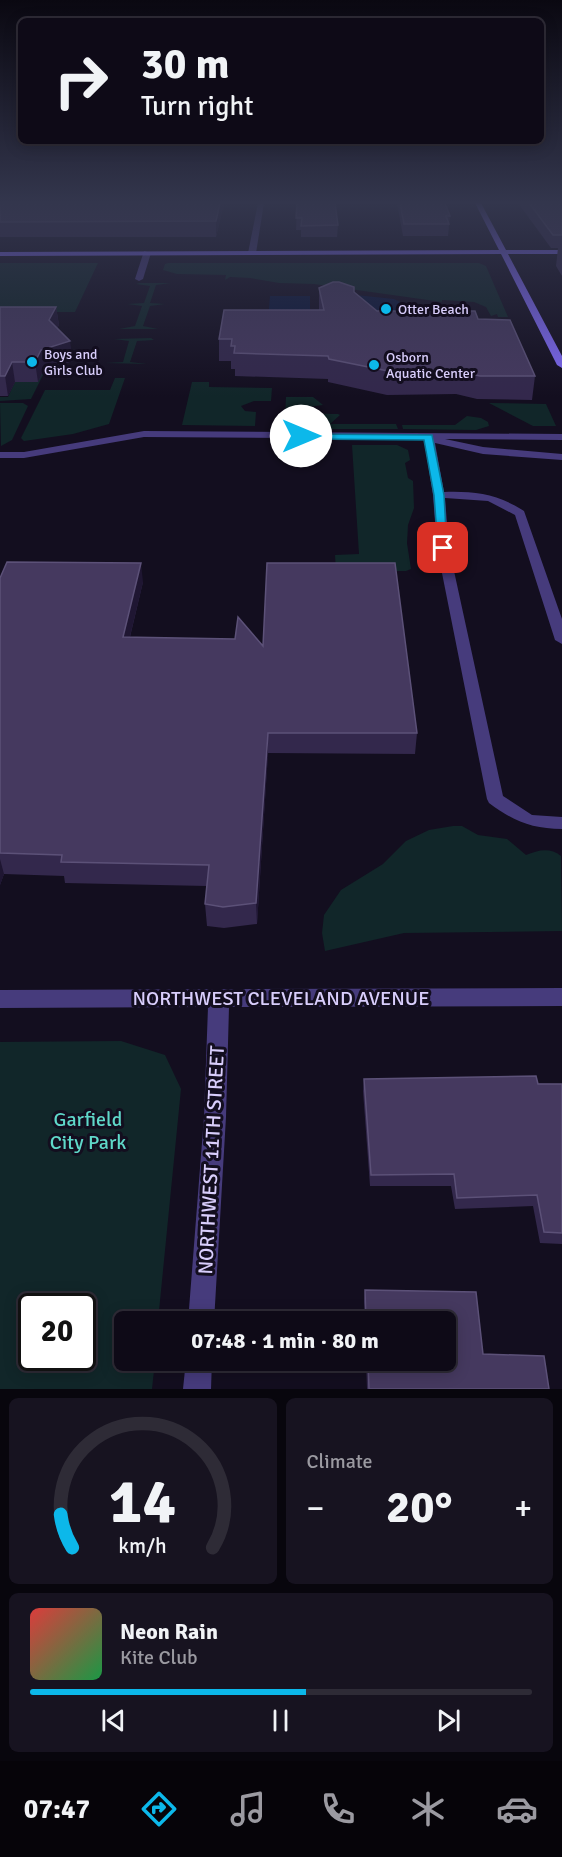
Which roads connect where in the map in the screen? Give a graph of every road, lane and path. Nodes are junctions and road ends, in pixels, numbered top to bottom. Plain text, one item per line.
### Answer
1 (142, 268) edge
2 (511, 268) edge
3 (139, 279) dead end
4 (562, 365) edge
5 (429, 437) junction
6 (562, 437) edge
7 (0, 455) edge
8 (562, 457) edge
9 (439, 495) junction
10 (562, 640) edge
11 (562, 823) edge
12 (562, 997) edge
13 (219, 998) junction
14 (0, 999) edge
15 (202, 1311) edge
16 (198, 1371) edge
17 (197, 1389) edge

1 - 3 street
2 - 4 main road
5 - 6 street
5 - 7 street
5 - 8 street
5 - 9 street
9 - 10 street
9 - 11 street
12 - 13 street, NORTHWEST CLEVELAND AVENUE
13 - 14 street, NORTHWEST CLEVELAND AVENUE
13 - 15 street, NORTHWEST 11TH STREET
16 - 17 street

